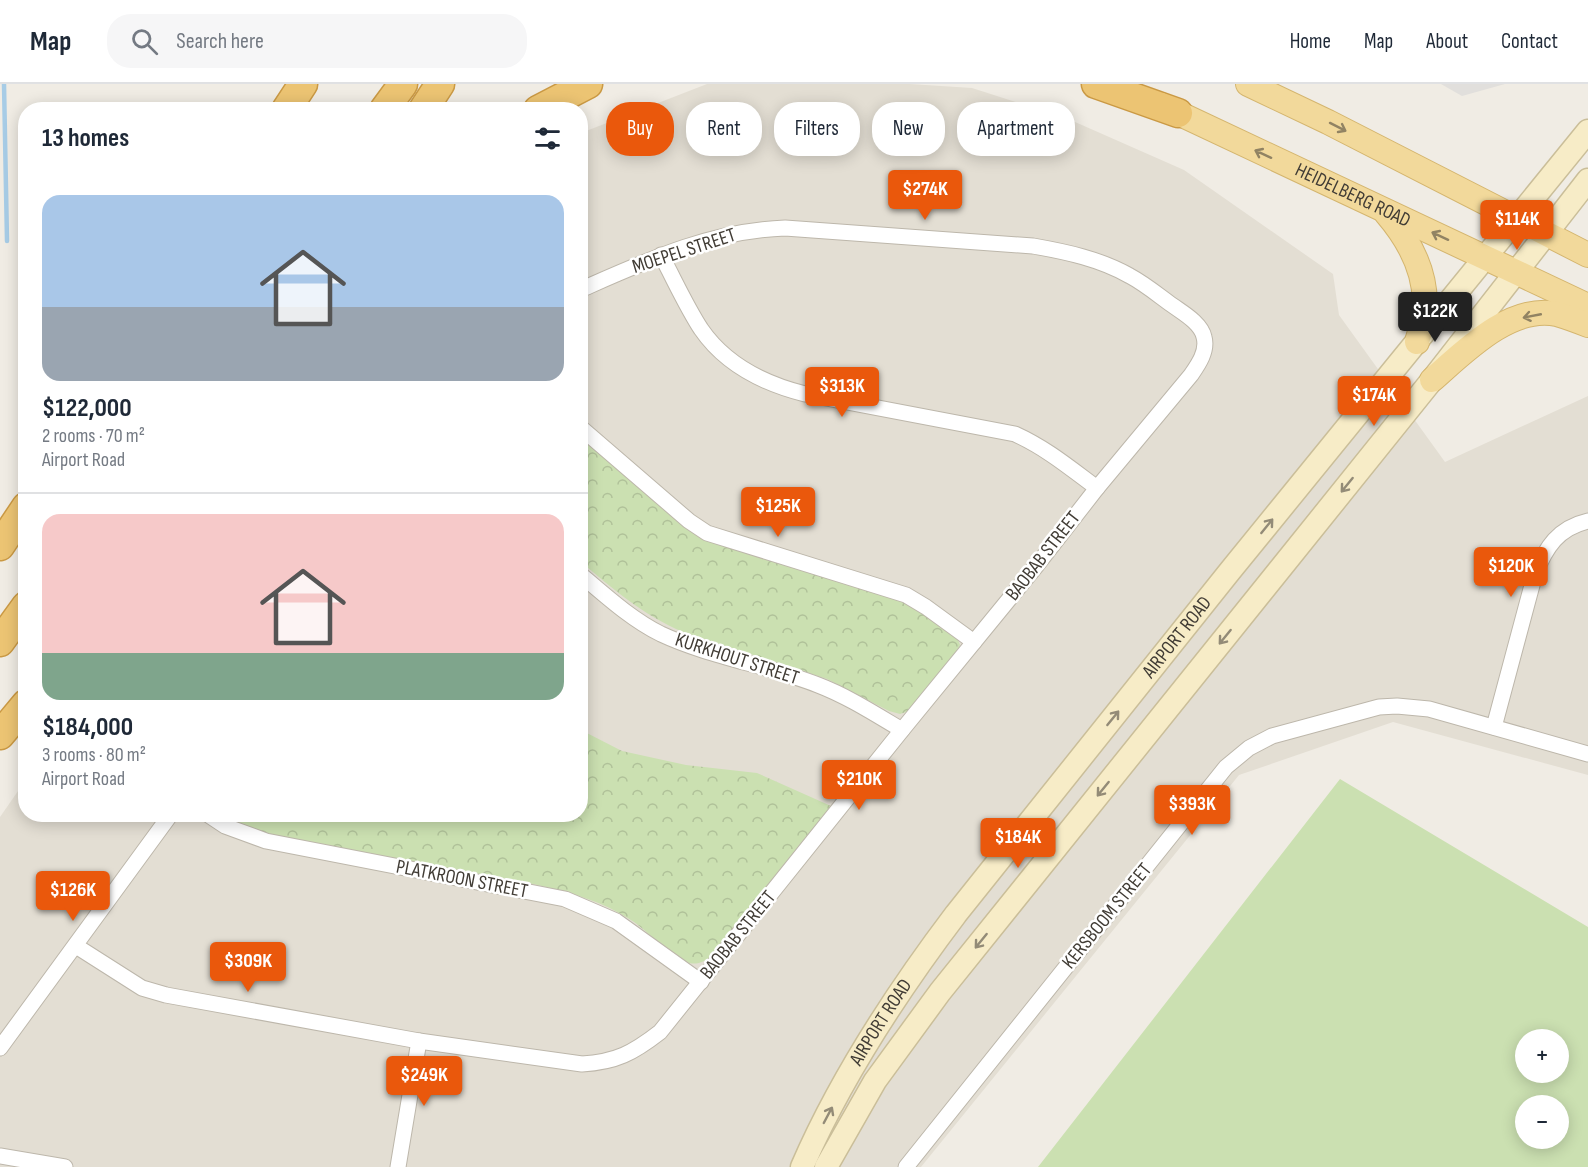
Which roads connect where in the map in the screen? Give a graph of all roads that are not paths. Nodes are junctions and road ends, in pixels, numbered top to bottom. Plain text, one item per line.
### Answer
1 (303, 84) edge
2 (403, 84) edge
3 (440, 84) edge
4 (588, 84) edge
5 (1096, 84) edge
6 (1116, 84) edge
7 (1248, 84) edge
8 (291, 102) edge
9 (390, 102) edge
10 (428, 102) edge
11 (553, 102) edge
12 (1178, 113) junction
13 (1588, 131) edge
14 (1588, 180) edge
15 (1384, 210) junction
16 (1517, 218) junction
17 (1546, 233) junction
18 (661, 255) junction
19 (1588, 255) edge
20 (1486, 257) junction
21 (1517, 272) junction
22 (588, 287) edge
23 (1588, 306) edge
24 (1588, 325) edge
25 (1417, 342) junction
26 (1200, 362) joint
27 (1432, 380) junction
28 (588, 434) edge
29 (1097, 488) junction
30 (18, 519) edge
31 (1588, 521) edge
32 (0, 546) edge
33 (588, 581) edge
34 (18, 617) edge
35 (0, 642) edge
36 (974, 642) junction
37 (18, 713) edge
38 (1494, 727) junction
39 (902, 730) junction
40 (2, 733) edge
41 (1588, 754) edge
42 (165, 822) edge
43 (219, 822) edge
44 (76, 946) junction
45 (701, 982) junction
46 (419, 1041) junction
47 (0, 1048) edge
48 (0, 1156) edge
49 (64, 1167) edge
50 (398, 1167) edge
51 (802, 1167) edge
52 (826, 1167) edge
53 (906, 1167) edge

1 - 8 highway
2 - 9 highway
3 - 10 highway
4 - 11 highway
5 - 12 highway
6 - 12 main road, HEIDELBERG ROAD
7 -> 16 main road
15 -> 12 main road, HEIDELBERG ROAD
13 - 16 main road, AIRPORT ROAD
14 - 17 main road, AIRPORT ROAD
20 -> 15 main road, HEIDELBERG ROAD
15 - 25 main road
16 - 17 main road
16 - 20 main road, AIRPORT ROAD
17 - 19 main road
17 - 21 main road, AIRPORT ROAD
18 - 22 street, MOEPEL STREET
18 - 26 street, MOEPEL STREET
18 - 29 street
20 - 21 main road, HEIDELBERG ROAD
20 - 25 main road, AIRPORT ROAD
21 - 23 main road, HEIDELBERG ROAD
21 - 27 main road, AIRPORT ROAD
24 -> 27 main road
51 -> 25 main road, AIRPORT ROAD
26 - 29 street, BAOBAB STREET
27 -> 52 main road, AIRPORT ROAD
28 - 36 street
29 - 36 street, BAOBAB STREET
30 - 32 highway
31 - 38 street
33 - 39 street, KURKHOUT STREET
34 - 35 highway
36 - 39 street, BAOBAB STREET
37 - 40 highway
38 - 41 street, KERSBOOM STREET
38 - 53 street, KERSBOOM STREET
39 - 45 street, BAOBAB STREET
42 - 44 street
43 - 45 street, PLATKROON STREET
44 - 46 street, BAOBAB STREET
44 - 47 street
45 - 46 street, BAOBAB STREET
46 - 50 street
48 - 49 street

